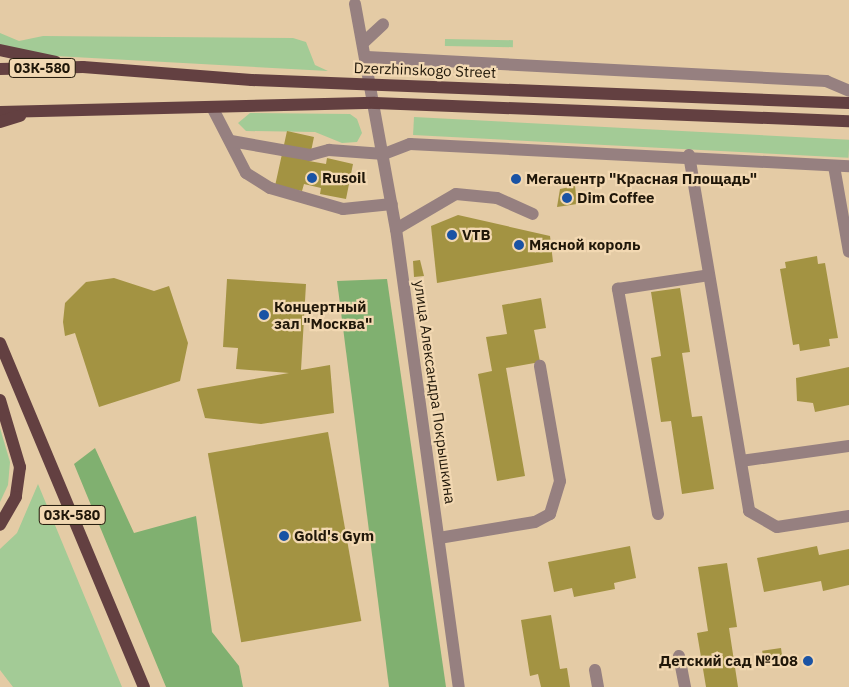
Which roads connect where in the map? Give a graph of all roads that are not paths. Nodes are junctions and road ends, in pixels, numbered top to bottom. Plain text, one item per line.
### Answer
1 (355, 4) dead end
2 (383, 24) dead end
3 (364, 42) junction
4 (0, 50) edge
5 (366, 57) junction
6 (83, 67) junction
7 (0, 69) edge
8 (372, 83) junction
9 (849, 91) edge
10 (375, 103) junction
11 (849, 103) edge
12 (213, 109) junction
13 (44, 110) junction
14 (0, 112) edge
15 (0, 122) edge
16 (849, 122) edge
17 (231, 141) junction
18 (384, 154) junction
19 (689, 156) junction
20 (834, 166) junction
21 (849, 166) edge
22 (392, 204) junction
23 (533, 214) dead end
24 (396, 229) junction
25 (849, 252) edge
26 (709, 275) junction
27 (0, 342) edge
28 (540, 366) dead end
29 (0, 400) edge
30 (849, 446) edge
31 (740, 461) junction
32 (658, 514) dead end
33 (849, 516) edge
34 (0, 525) edge
35 (439, 538) junction
36 (679, 656) dead end
37 (596, 670) dead end
38 (144, 687) edge
39 (460, 687) edge
40 (598, 687) edge
41 (685, 687) edge

1 - 3 street, улица Александра Покрышкина
2 - 3 street
3 - 5 street, улица Александра Покрышкина
4 - 6 main road
5 - 8 street, улица Александра Покрышкина
5 - 9 street
6 - 7 main road, Dzerzhinskogo Street / 03К-580
6 - 8 main road, Dzerzhinskogo Street
8 - 10 street, улица Александра Покрышкина
8 - 11 main road, Dzerzhinskogo Street
10 - 12 main road
10 - 16 main road
10 - 18 street, улица Александра Покрышкина
12 - 13 main road
12 - 17 street
13 - 14 main road
13 - 15 main road
17 - 18 street
17 - 22 street
18 - 19 street
18 - 22 street, улица Александра Покрышкина
19 - 20 street
19 - 26 street
20 - 21 street
20 - 25 street
22 - 24 street, улица Александра Покрышкина
23 - 24 street
24 - 35 street, улица Александра Покрышкина
26 - 31 street
26 - 32 street
27 - 38 main road, 03К-580
28 - 35 street
29 - 34 main road
30 - 31 street
31 - 33 street
35 - 39 street, улица Александра Покрышкина
36 - 41 street
37 - 40 street

